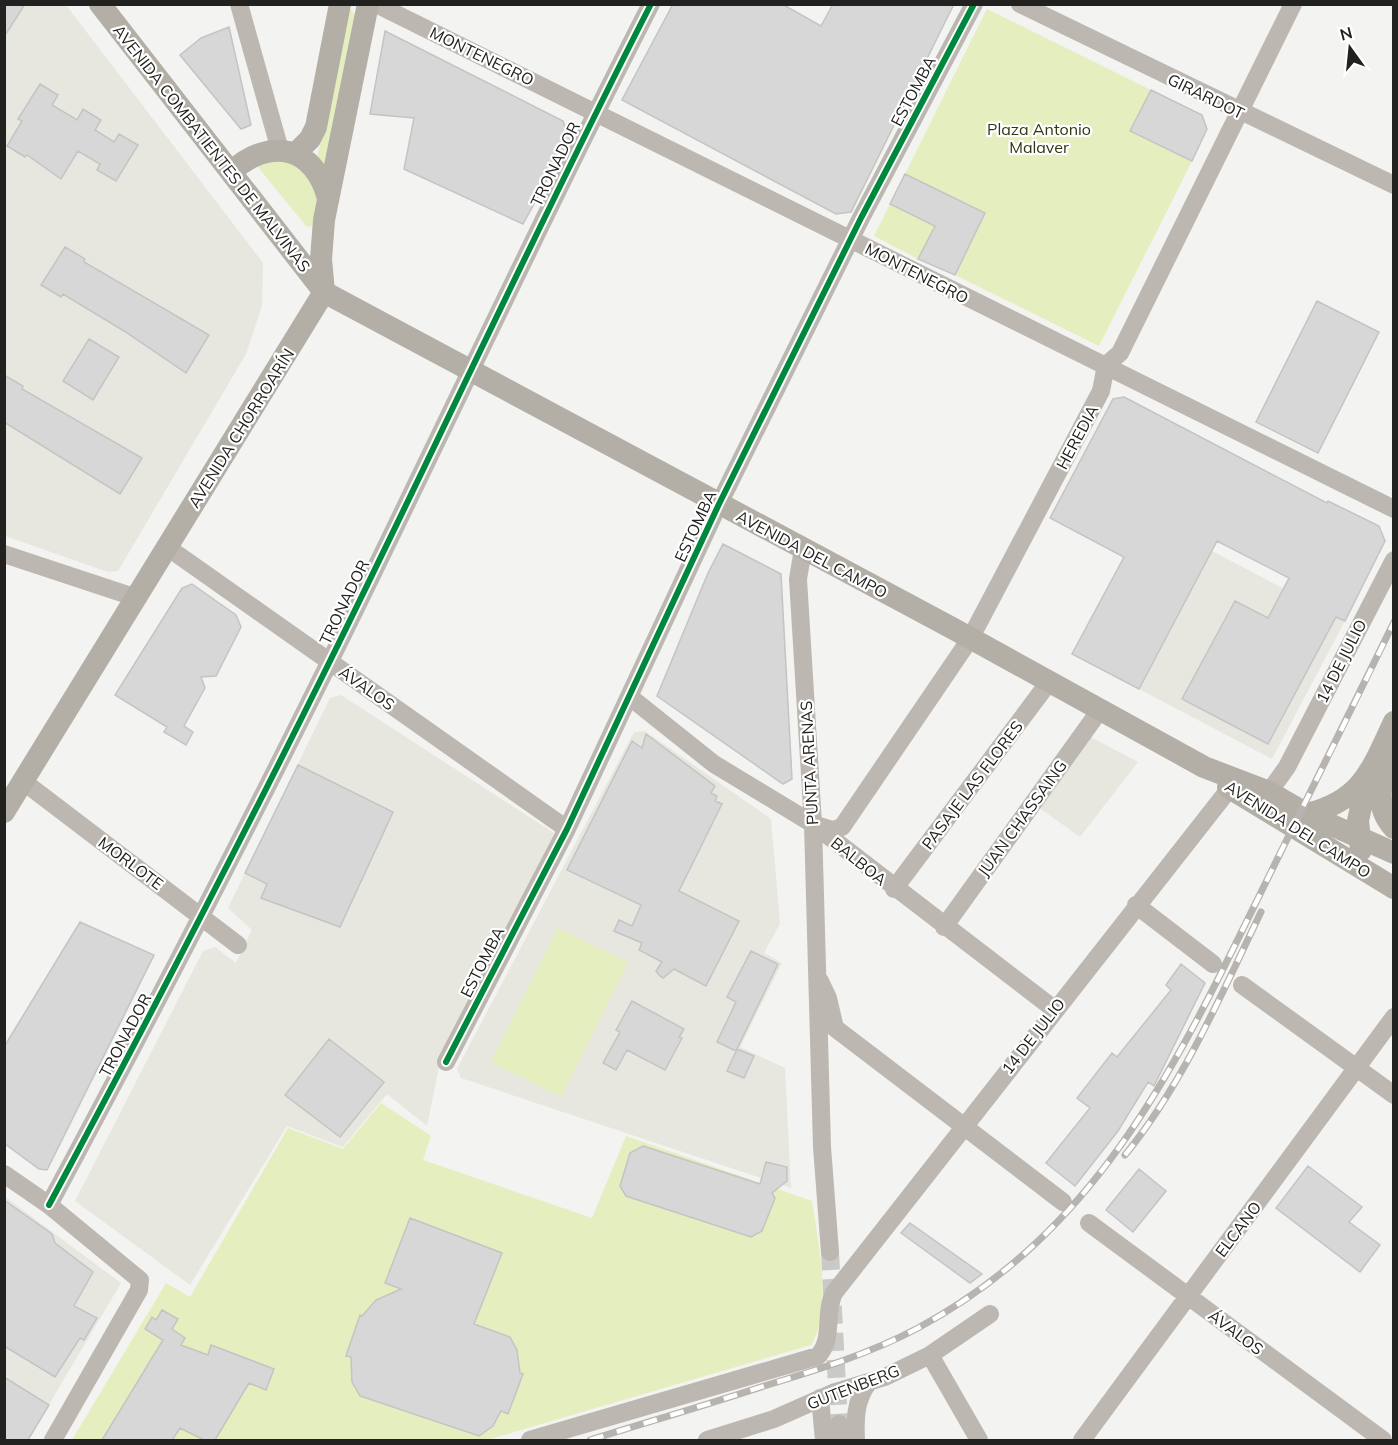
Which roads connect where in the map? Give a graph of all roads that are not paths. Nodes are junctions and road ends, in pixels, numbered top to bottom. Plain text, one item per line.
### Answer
1 (100, 4) edge
2 (239, 4) edge
3 (340, 4) edge
4 (368, 4) edge
5 (376, 4) edge
6 (651, 4) edge
7 (974, 4) edge
8 (1020, 4) edge
9 (1293, 4) edge
10 (596, 111) junction
11 (1239, 112) junction
12 (288, 152) junction
13 (231, 172) junction
14 (1394, 185) edge
15 (328, 201) junction
16 (853, 239) junction
17 (324, 291) junction
18 (1106, 364) junction
19 (470, 369) junction
20 (719, 504) junction
21 (1394, 509) edge
22 (167, 547) junction
23 (803, 549) junction
24 (4, 554) edge
25 (1394, 560) edge
26 (137, 597) junction
27 (970, 639) junction
28 (330, 662) junction
29 (1049, 682) junction
30 (630, 697) junction
31 (1100, 710) junction
32 (1394, 722) edge
33 (1394, 753) edge
34 (1204, 767) junction
35 (24, 782) junction
36 (1373, 784) junction
37 (1230, 788) junction
38 (1269, 792) junction
39 (4, 812) edge
40 (1306, 814) junction
41 (813, 824) junction
42 (1394, 828) edge
43 (567, 829) junction
44 (1358, 837) junction
45 (1394, 853) edge
46 (1370, 873) junction
47 (1394, 888) edge
48 (894, 889) junction
49 (1136, 905) junction
50 (202, 918) junction
51 (944, 927) junction
52 (238, 945) dead end
53 (1213, 964) dead end
54 (818, 977) junction
55 (1242, 985) dead end
56 (1054, 1009) junction
57 (1394, 1017) edge
58 (446, 1062) dead end
59 (1357, 1069) junction
60 (1394, 1095) edge
61 (963, 1128) junction
62 (4, 1174) edge
63 (1063, 1202) dead end
64 (49, 1205) junction
65 (1089, 1223) dead end
66 (830, 1251) tunnel mouth
67 (1189, 1296) junction
68 (990, 1314) dead end
69 (930, 1355) junction
70 (868, 1383) junction
71 (820, 1398) junction
72 (53, 1440) edge
73 (530, 1440) edge
74 (707, 1440) edge
75 (824, 1440) edge
76 (856, 1440) edge
77 (979, 1440) edge
78 (1082, 1440) edge
79 (1383, 1440) edge

1 - 13 main road, AVENIDA COMBATIENTES DE MALVINAS
2 - 12 street
3 - 12 main road
4 - 15 main road
5 - 10 street, MONTENEGRO
6 - 10 street, TRONADOR
7 - 16 street, ESTOMBA
8 - 11 street, GIRARDOT
9 - 11 street, HEREDIA
10 - 16 street, MONTENEGRO
10 - 19 street, TRONADOR
11 - 14 street, GIRARDOT
11 - 18 street, HEREDIA
12 - 13 main road
12 - 15 main road
13 - 17 main road, AVENIDA COMBATIENTES DE MALVINAS
15 - 17 main road
16 - 18 street, MONTENEGRO
16 - 20 street, ESTOMBA
17 - 19 main road, AVENIDA DEL CAMPO
17 - 22 main road, AVENIDA CHORROARÍN
18 - 21 street, MONTENEGRO
18 - 27 street, HEREDIA
19 - 20 main road, AVENIDA DEL CAMPO
19 - 28 street, TRONADOR
20 - 23 main road, AVENIDA DEL CAMPO
20 - 30 street, ESTOMBA
22 - 26 main road, AVENIDA CHORROARÍN
22 - 28 street, ÁVALOS
23 - 27 main road, AVENIDA DEL CAMPO
23 - 41 street, PUNTA ARENAS
24 - 26 street
25 - 38 street, 14 DE JULIO
26 - 35 main road, AVENIDA CHORROARÍN
27 - 29 main road, AVENIDA DEL CAMPO
27 - 41 street, HEREDIA
28 - 43 street, ÁVALOS
28 - 50 street, TRONADOR
29 - 31 main road, AVENIDA DEL CAMPO
29 - 48 street, PASAJE LAS FLORES
30 - 41 street, BALBOA
30 - 43 street, ESTOMBA
31 - 34 main road, AVENIDA DEL CAMPO
31 - 51 street, JUAN CHASSAING
32 - 36 main road
33 - 36 main road
34 - 37 main road, AVENIDA DEL CAMPO
34 - 38 main road, AVENIDA DEL CAMPO
35 - 39 main road, AVENIDA CHORROARÍN
35 - 50 street, MORLOTE
36 - 40 main road
36 - 42 main road
36 - 44 main road
37 - 46 main road, AVENIDA DEL CAMPO
37 - 49 street, 14 DE JULIO
38 - 40 main road, AVENIDA DEL CAMPO
40 - 44 main road, AVENIDA DEL CAMPO
41 - 48 street, BALBOA
41 - 54 street, PUNTA ARENAS
43 - 58 street, ESTOMBA
44 - 45 main road, AVENIDA DEL CAMPO
44 - 46 main road
46 - 47 main road, AVENIDA DEL CAMPO
48 - 51 street, BALBOA
49 - 53 street
49 - 56 street, 14 DE JULIO
50 - 52 street, MORLOTE
50 - 64 street, TRONADOR
51 - 56 street, BALBOA
54 - 61 street, PUNTA ARENAS
54 - 66 street, PUNTA ARENAS
55 - 59 street
56 - 61 street, 14 DE JULIO
57 - 59 street, ELCANO
59 - 60 street
59 - 67 street, ELCANO
61 - 63 street
61 - 73 street, 14 DE JULIO
62 - 64 street
64 - 72 street
65 - 67 street, ÁVALOS
67 - 78 street, ELCANO
67 - 79 street, ÁVALOS
68 - 69 street, GUTENBERG
69 - 70 street, GUTENBERG
69 - 77 street
70 - 71 street, GUTENBERG
70 - 76 street
71 - 74 street, GUTENBERG
71 - 75 street

